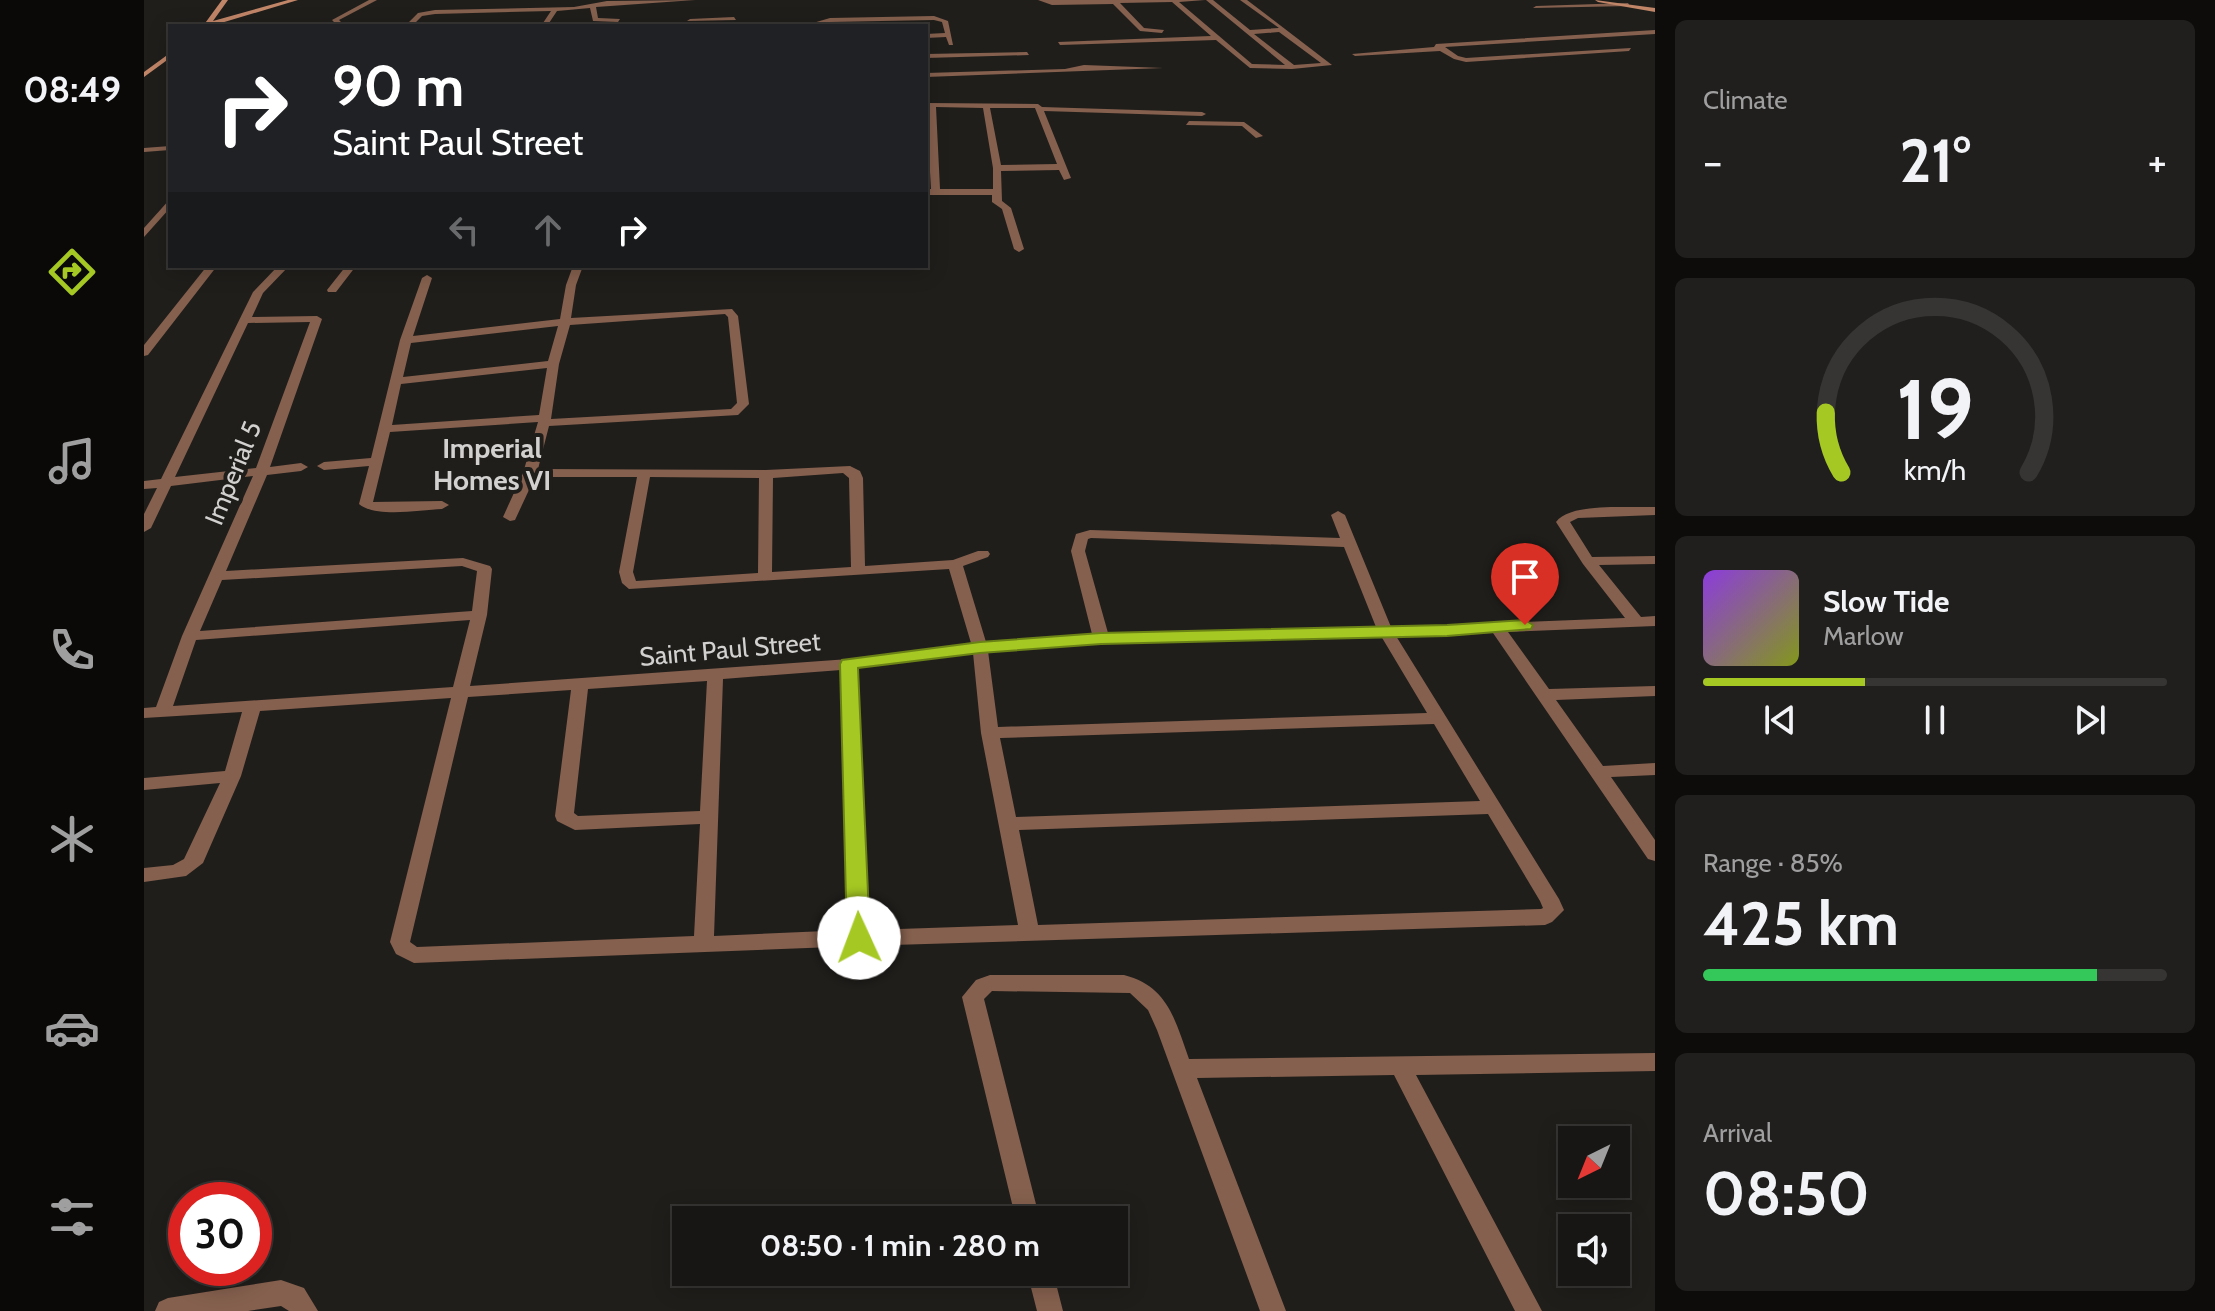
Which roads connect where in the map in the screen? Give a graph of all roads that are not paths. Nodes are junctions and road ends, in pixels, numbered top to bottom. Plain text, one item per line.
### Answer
1 (225, 0) edge
2 (295, 0) edge
3 (374, 0) edge
4 (692, 0) edge
5 (1041, 0) edge
6 (1174, 0) edge
7 (1202, 0) edge
8 (1209, 0) edge
9 (1243, 0) edge
10 (1598, 0) edge
11 (1092, 1) edge
12 (1132, 1) edge
13 (1115, 2) junction
14 (1628, 5) junction
15 (593, 6) junction
16 (1536, 8) dead end
17 (555, 10) junction
18 (1655, 10) edge
19 (734, 19) dead end
20 (618, 20) dead end
21 (690, 23) edge
22 (208, 24) edge
23 (214, 24) edge
24 (340, 24) edge
25 (421, 24) edge
26 (545, 24) edge
27 (816, 24) edge
28 (1286, 30) junction
29 (1208, 31) junction
30 (1235, 32) dead end
31 (1248, 32) junction
32 (1655, 32) edge
33 (947, 35) junction
34 (1220, 35) junction
35 (1597, 35) junction
36 (928, 36) edge
37 (1060, 43) dead end
38 (951, 44) dead end
39 (1443, 49) junction
40 (1027, 54) dead end
41 (1355, 54) dead end
42 (928, 56) edge
43 (168, 57) edge
44 (1292, 67) junction
45 (1159, 68) dead end
46 (144, 75) edge
47 (928, 75) edge
48 (929, 105) edge
49 (986, 105) junction
50 (1040, 109) junction
51 (1120, 113) junction
52 (1202, 114) dead end
53 (1139, 123) dead end
54 (1155, 123) dead end
55 (1259, 136) dead end
56 (168, 148) edge
57 (144, 150) edge
58 (1062, 167) junction
59 (997, 168) junction
60 (1067, 178) dead end
61 (931, 192) edge
62 (996, 192) junction
63 (168, 204) edge
64 (168, 217) edge
65 (156, 218) junction
66 (144, 234) edge
67 (1019, 249) dead end
68 (210, 268) edge
69 (282, 268) edge
70 (349, 268) edge
71 (577, 268) edge
72 (427, 278) dead end
73 (332, 290) dead end
74 (245, 320) junction
75 (565, 322) junction
76 (406, 340) junction
77 (144, 353) edge
78 (553, 364) junction
79 (397, 381) junction
80 (544, 420) junction
81 (384, 429) junction
82 (376, 461) junction
83 (324, 466) dead end
84 (301, 467) dead end
85 (262, 471) junction
86 (530, 473) junction
87 (766, 474) junction
88 (644, 475) junction
89 (167, 482) junction
90 (144, 485) edge
91 (442, 505) dead end
92 (1655, 511) edge
93 (1338, 515) dead end
94 (510, 517) dead end
95 (144, 528) edge
96 (1349, 543) junction
97 (983, 554) dead end
98 (1655, 560) edge
99 (1588, 561) junction
100 (955, 564) junction
101 (858, 570) junction
102 (765, 575) junction
103 (216, 576) junction
104 (479, 615) junction
105 (1655, 621) edge
106 (1637, 622) junction
107 (1496, 626) junction
108 (1385, 630) junction
109 (190, 636) junction
110 (1101, 638) junction
111 (980, 647) junction
112 (849, 664) junction
113 (715, 675) junction
114 (580, 685) junction
115 (1655, 691) edge
116 (461, 694) junction
117 (1543, 695) junction
118 (252, 708) junction
119 (163, 711) junction
120 (144, 713) edge
121 (1440, 718) junction
122 (990, 733) junction
123 (1655, 769) edge
124 (1596, 772) junction
125 (232, 776) junction
126 (144, 784) edge
127 (1492, 807) junction
128 (709, 817) junction
129 (1011, 824) junction
130 (1655, 854) edge
131 (144, 875) edge
132 (1030, 934) junction
133 (859, 938) junction
134 (704, 943) junction
135 (1655, 1062) edge
136 (1399, 1064) junction
137 (1182, 1069) junction
138 (1025, 1206) edge
139 (1044, 1286) edge
140 (168, 1311) edge
141 (305, 1311) edge
142 (1050, 1311) edge
143 (1273, 1311) edge
144 (1529, 1311) edge

1 - 22 main road
2 - 23 main road
3 - 24 street
4 - 15 street
4 - 21 street
5 - 11 street
6 - 7 street
6 - 12 street
6 - 29 street
8 - 31 street
9 - 28 street
10 - 14 main road
11 - 13 street
12 - 13 street
13 - 29 street
14 - 16 street
14 - 18 main road
15 - 17 street
15 - 20 street
17 - 25 street
17 - 26 street
19 - 21 street
27 - 33 street
28 - 31 street
28 - 44 street
29 - 34 street
30 - 31 street
31 - 44 street
32 - 35 street
33 - 36 street
33 - 38 street
34 - 37 street
34 - 44 street
35 - 39 street
35 - 39 street
39 - 41 street
40 - 42 street
43 - 46 main road
45 - 47 street
48 - 49 street
48 - 61 street
49 - 50 street
49 - 59 street
50 - 51 street
50 - 58 street
51 - 52 street
51 - 53 street
54 - 55 street
56 - 57 street
58 - 59 street
58 - 60 street
59 - 62 street
61 - 62 street
62 - 67 street
63 - 65 street
64 - 65 street
65 - 66 street
68 - 77 street
69 - 74 street
70 - 73 street
71 - 75 street
72 - 76 street
74 - 85 street, Imperial 5
74 - 89 street
75 - 76 street
75 - 78 street
75 - 80 street
76 - 79 street
78 - 79 street
78 - 80 street
79 - 81 street
80 - 81 street
80 - 86 street
81 - 82 street
82 - 83 street
82 - 91 street
84 - 85 street
85 - 89 street
85 - 103 street, Imperial 5
86 - 88 street
86 - 94 street
87 - 88 street
87 - 101 street
87 - 102 street
88 - 102 street
89 - 90 street
89 - 95 street
92 - 99 street
93 - 96 street
96 - 108 street
96 - 110 street
97 - 100 street
98 - 99 street
99 - 106 street
100 - 101 street
100 - 111 street
101 - 102 street
103 - 104 street
103 - 109 street, Imperial 5
104 - 109 street
104 - 116 street
105 - 106 street, Saint Paul Street
106 - 107 street, Saint Paul Street
107 - 108 street, Saint Paul Street
107 - 117 street
108 - 110 street, Saint Paul Street
108 - 121 street
109 - 119 street, Imperial 5
110 - 111 street, Saint Paul Street
111 - 112 street, Saint Paul Street
111 - 122 street
112 - 113 street, Saint Paul Street
112 - 133 street
113 - 114 street, Saint Paul Street
113 - 128 street
114 - 116 street, Saint Paul Street
114 - 128 street
115 - 117 street
116 - 118 street, Saint Paul Street
116 - 134 street
117 - 124 street
118 - 119 street, Saint Paul Street
118 - 125 street
119 - 120 street, Saint Paul Street
121 - 122 street
121 - 127 street
122 - 129 street
123 - 124 street
124 - 130 street
125 - 126 street
125 - 131 street
127 - 129 street
127 - 132 street
128 - 134 street
129 - 132 street
132 - 133 street
133 - 134 street
135 - 136 street
136 - 137 street
136 - 144 street
137 - 138 street
137 - 143 street
139 - 142 street
140 - 141 street

